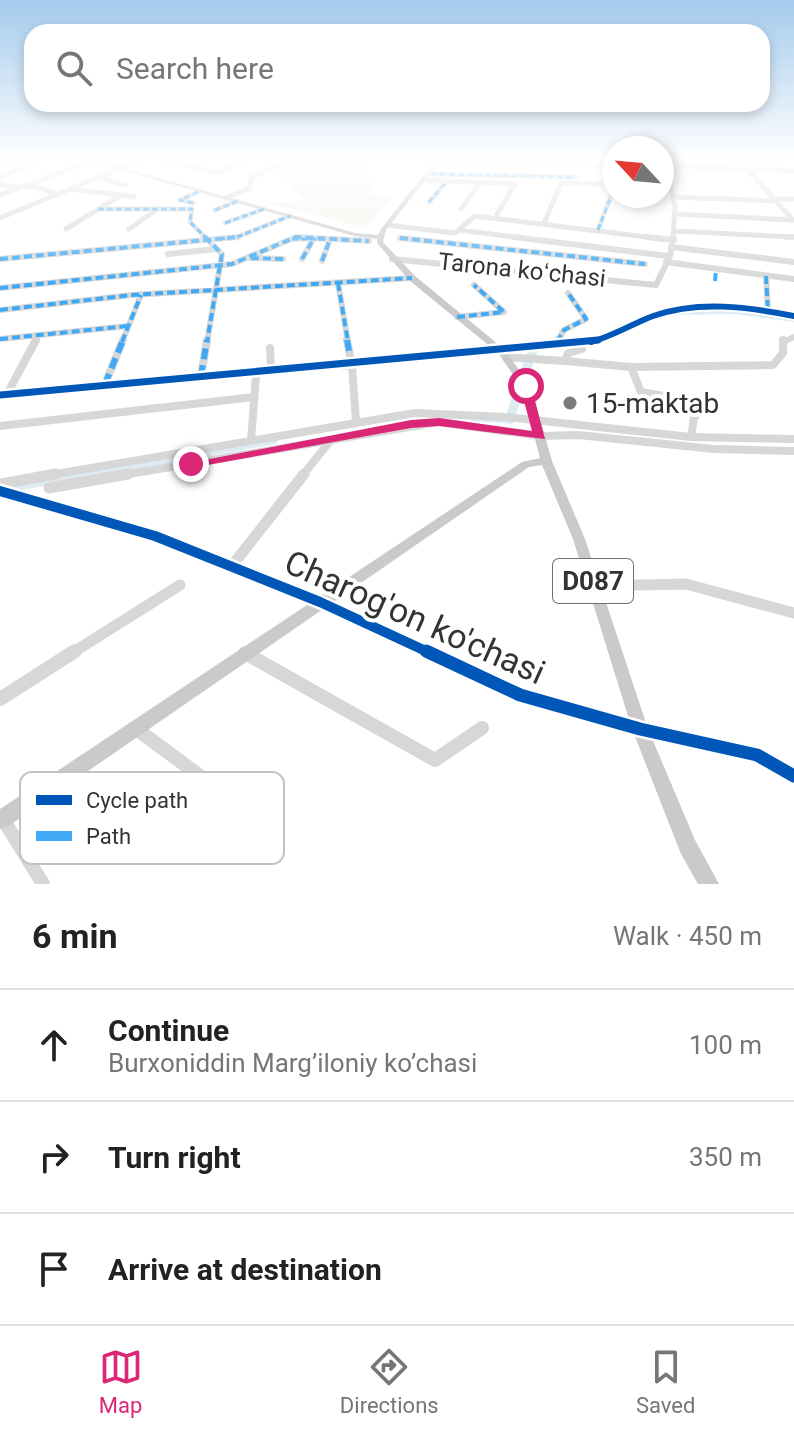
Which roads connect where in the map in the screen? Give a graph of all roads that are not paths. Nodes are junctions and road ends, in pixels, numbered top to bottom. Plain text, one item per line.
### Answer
1 (42, 200) edge
2 (112, 200) edge
3 (181, 200) edge
4 (235, 200) edge
5 (409, 200) edge
6 (467, 200) edge
7 (505, 200) edge
8 (554, 200) edge
9 (775, 200) edge
10 (238, 201) junction
11 (193, 203) dead end
12 (159, 208) junction
13 (606, 208) edge
14 (673, 208) edge
15 (98, 209) junction
16 (264, 209) junction
17 (461, 209) dead end
18 (215, 210) dead end
19 (497, 214) dead end
20 (674, 214) junction
21 (290, 216) junction
22 (0, 218) edge
23 (794, 220) edge
24 (225, 223) dead end
25 (544, 223) junction
26 (66, 229) dead end
27 (129, 229) dead end
28 (460, 230) junction
29 (598, 230) junction
30 (675, 231) junction
31 (356, 235) junction
32 (379, 236) junction
33 (794, 237) edge
34 (205, 238) junction
35 (314, 238) junction
36 (400, 238) dead end
37 (330, 239) junction
38 (673, 244) junction
39 (215, 249) junction
40 (168, 254) dead end
41 (247, 257) junction
42 (0, 259) edge
43 (283, 259) dead end
44 (302, 259) dead end
45 (392, 259) junction
46 (667, 259) junction
47 (322, 261) dead end
48 (794, 262) edge
49 (645, 264) dead end
50 (221, 265) junction
51 (716, 269) junction
52 (766, 276) junction
53 (412, 278) junction
54 (794, 279) edge
55 (715, 281) dead end
56 (338, 283) junction
57 (474, 285) dead end
58 (0, 288) edge
59 (216, 290) junction
60 (568, 293) dead end
61 (141, 295) junction
62 (0, 310) edge
63 (768, 312) junction
64 (457, 317) junction
65 (794, 319) edge
66 (128, 326) junction
67 (38, 335) junction
68 (794, 337) edge
69 (0, 339) edge
70 (555, 344) junction
71 (270, 348) dead end
72 (501, 351) junction
73 (565, 361) junction
74 (352, 363) junction
75 (631, 367) junction
76 (271, 369) junction
77 (256, 375) junction
78 (201, 376) junction
79 (242, 376) dead end
80 (105, 384) junction
81 (3, 394) edge
82 (254, 397) junction
83 (537, 420) junction
84 (356, 422) junction
85 (0, 426) edge
86 (375, 431) junction
87 (540, 436) junction
88 (691, 437) junction
89 (794, 439) edge
90 (331, 440) junction
91 (251, 441) junction
92 (376, 443) dead end
93 (794, 451) edge
94 (546, 461) junction
95 (0, 484) edge
96 (49, 488) dead end
97 (0, 491) edge
98 (17, 495) junction
99 (0, 499) edge
100 (231, 567) junction
101 (180, 585) dead end
102 (595, 586) junction
103 (320, 602) junction
104 (794, 613) edge
105 (245, 653) junction
106 (0, 699) edge
107 (135, 728) junction
108 (482, 728) dead end
109 (640, 729) junction
110 (71, 772) edge
111 (195, 772) edge
112 (794, 776) edge
113 (20, 807) edge
114 (2, 819) edge
115 (20, 848) edge
116 (30, 864) edge
117 (43, 884) edge
118 (709, 884) edge

1 - 22 street
2 - 15 street
3 - 11 street
4 - 10 main road, D087
5 - 32 main road
6 - 17 street
7 - 19 street
8 - 25 street
9 - 23 street
10 - 16 main road, D087
10 - 18 street
12 - 15 street
12 - 27 street
12 - 34 street
13 - 29 street
14 - 20 street
15 - 26 street
16 - 21 main road, D087
16 - 24 street
20 - 23 street
20 - 30 street
21 - 31 main road, D087
21 - 34 street
25 - 28 street
25 - 29 street
28 - 32 street
28 - 46 street
29 - 38 street
30 - 33 street
30 - 38 street
31 - 32 main road, D087
31 - 32 main road, D087
32 - 37 street
32 - 45 main road, D087
34 - 39 street
34 - 42 street
35 - 37 street
35 - 41 street
35 - 44 street
36 - 49 street
37 - 47 street
38 - 46 street
38 - 48 street
39 - 40 street
39 - 50 street
41 - 43 street
41 - 50 street
45 - 46 street, Tarona koʻchasi
45 - 53 main road, D087
46 - 51 street
50 - 58 street
50 - 59 street
51 - 52 street
51 - 55 street
52 - 54 street
52 - 63 street
53 - 56 street
53 - 64 main road, D087
56 - 59 street
56 - 74 street
57 - 64 street
59 - 61 street
59 - 78 street
60 - 70 street
61 - 62 street
61 - 66 street
63 - 65 street
63 - 70 street
64 - 72 main road, D087
65 - 73 street
66 - 67 street
66 - 80 street
67 - 69 street
67 - 81 street
68 - 75 street
70 - 72 street
71 - 76 street
72 - 73 street
72 - 74 street
72 - 83 main road, D087
73 - 75 street
74 - 76 street
74 - 77 street
74 - 84 street
75 - 88 street
76 - 78 street
77 - 79 street
77 - 82 street
78 - 80 street
80 - 81 street
82 - 85 street
82 - 91 street
83 - 84 street
83 - 87 main road, D087
83 - 88 street
84 - 91 street
86 - 87 street
86 - 90 street
86 - 92 street
87 - 93 street
87 - 94 main road, D087
88 - 89 street
90 - 96 street
90 - 100 street
91 - 95 street
94 - 102 main road, D087
94 - 103 main road
97 - 98 street, Charog'on ko'chasi
98 - 99 street
98 - 100 street, Charog'on ko'chasi
100 - 103 street, Charog'on ko'chasi
101 - 106 street
102 - 104 street
102 - 109 main road, D087
103 - 105 main road
103 - 109 street, Charog'on ko'chasi
105 - 107 main road
105 - 108 street
107 - 110 main road
107 - 111 street
109 - 112 street, Charog'on ko'chasi
109 - 118 main road, D087
113 - 114 main road
114 - 115 street
116 - 117 street

